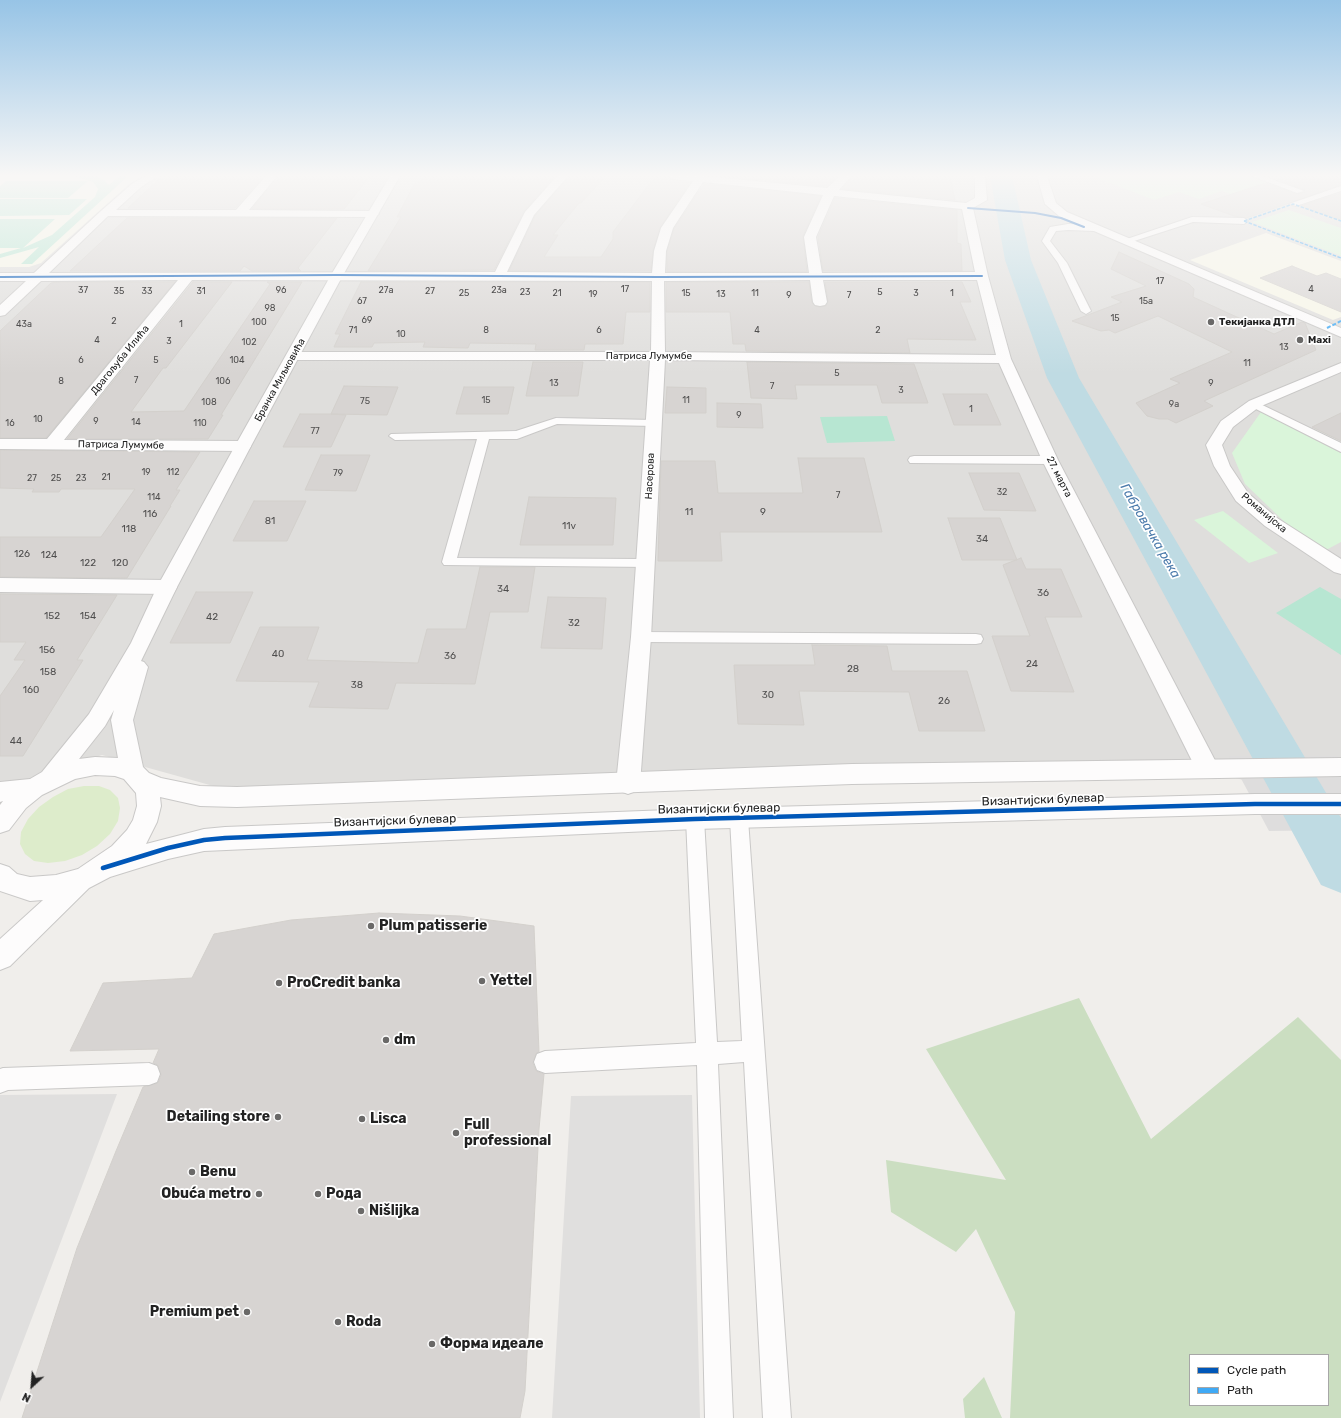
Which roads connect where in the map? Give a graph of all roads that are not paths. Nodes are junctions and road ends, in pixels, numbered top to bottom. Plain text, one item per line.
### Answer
1 (75, 242) edge
2 (356, 242) edge
3 (515, 242) edge
4 (663, 242) edge
5 (811, 242) edge
6 (975, 242) edge
7 (1047, 242) edge
8 (1128, 242) edge
9 (337, 275) junction
10 (188, 276) junction
11 (499, 276) junction
12 (815, 276) junction
13 (982, 276) junction
14 (0, 277) edge
15 (39, 277) junction
16 (658, 277) junction
17 (820, 302) dead end
18 (1086, 311) dead end
19 (0, 312) edge
20 (1341, 333) edge
21 (293, 356) junction
22 (658, 356) junction
23 (1004, 359) junction
24 (1341, 367) edge
25 (1254, 404) junction
26 (654, 423) junction
27 (484, 435) junction
28 (395, 436) dead end
29 (0, 444) edge
30 (52, 444) junction
31 (243, 446) junction
32 (1341, 448) edge
33 (914, 460) dead end
34 (1050, 460) junction
35 (645, 564) junction
36 (1341, 568) edge
37 (0, 585) edge
38 (168, 587) junction
39 (641, 637) junction
40 (976, 639) dead end
41 (140, 643) junction
42 (1341, 767) edge
43 (1207, 768) junction
44 (136, 776) junction
45 (42, 783) junction
46 (628, 784) junction
47 (0, 792) edge
48 (1341, 804) edge
49 (739, 818) junction
50 (696, 819) junction
51 (0, 823) edge
52 (93, 874) junction
53 (0, 875) edge
54 (0, 957) edge
55 (755, 1051) junction
56 (707, 1054) junction
57 (545, 1062) dead end
58 (149, 1074) dead end
59 (0, 1082) edge
60 (719, 1418) edge
61 (777, 1418) edge

1 - 15 street
2 - 9 street, Бранка Миљковића
3 - 11 street
4 - 16 street, Насерова
5 - 12 street
6 - 13 street, 27. марта
7 - 18 lane
8 - 20 street
9 - 10 street
9 - 11 street
9 - 21 street, Бранка Миљковића
10 - 15 street
10 - 30 street, Драгољуба Илића
11 - 16 street
12 - 13 street
12 - 16 street
12 - 17 street
13 - 23 street, 27. марта
14 - 15 street
15 - 19 street
16 - 22 street, Насерова
21 - 22 street, Патриса Лумумбе
21 - 31 street, Бранка Миљковића
22 - 23 street, Патриса Лумумбе
22 - 26 street, Насерова
23 - 34 street, 27. марта
24 - 25 street, Романијска
25 - 32 lane
25 - 36 street, Романијска
26 - 27 lane
26 - 35 street, Насерова
27 - 28 lane
27 - 35 lane
29 - 30 street, Патриса Лумумбе
30 - 31 street, Патриса Лумумбе
31 - 38 street, Бранка Миљковића
33 - 34 lane
34 - 43 street, 27. марта
35 - 39 street, Насерова
37 - 38 street
38 - 41 street, Бранка Миљковића
39 - 40 lane
39 - 46 street, Насерова
41 - 44 street, Бранка Миљковића
41 - 45 street, Бранка Миљковића
42 - 43 street
43 - 46 street
44 - 45 street
44 - 46 street
44 - 52 street, Бранка Миљковића
45 - 47 street
45 - 51 street
48 - 49 street, Византијски булевар
49 - 50 street, Византијски булевар
49 - 55 lane
50 - 52 street, Византијски булевар
50 - 56 lane
52 - 53 street, Византијски булевар
52 - 54 street
55 - 56 lane
55 - 61 lane
56 - 57 lane
56 - 60 lane
58 - 59 lane

